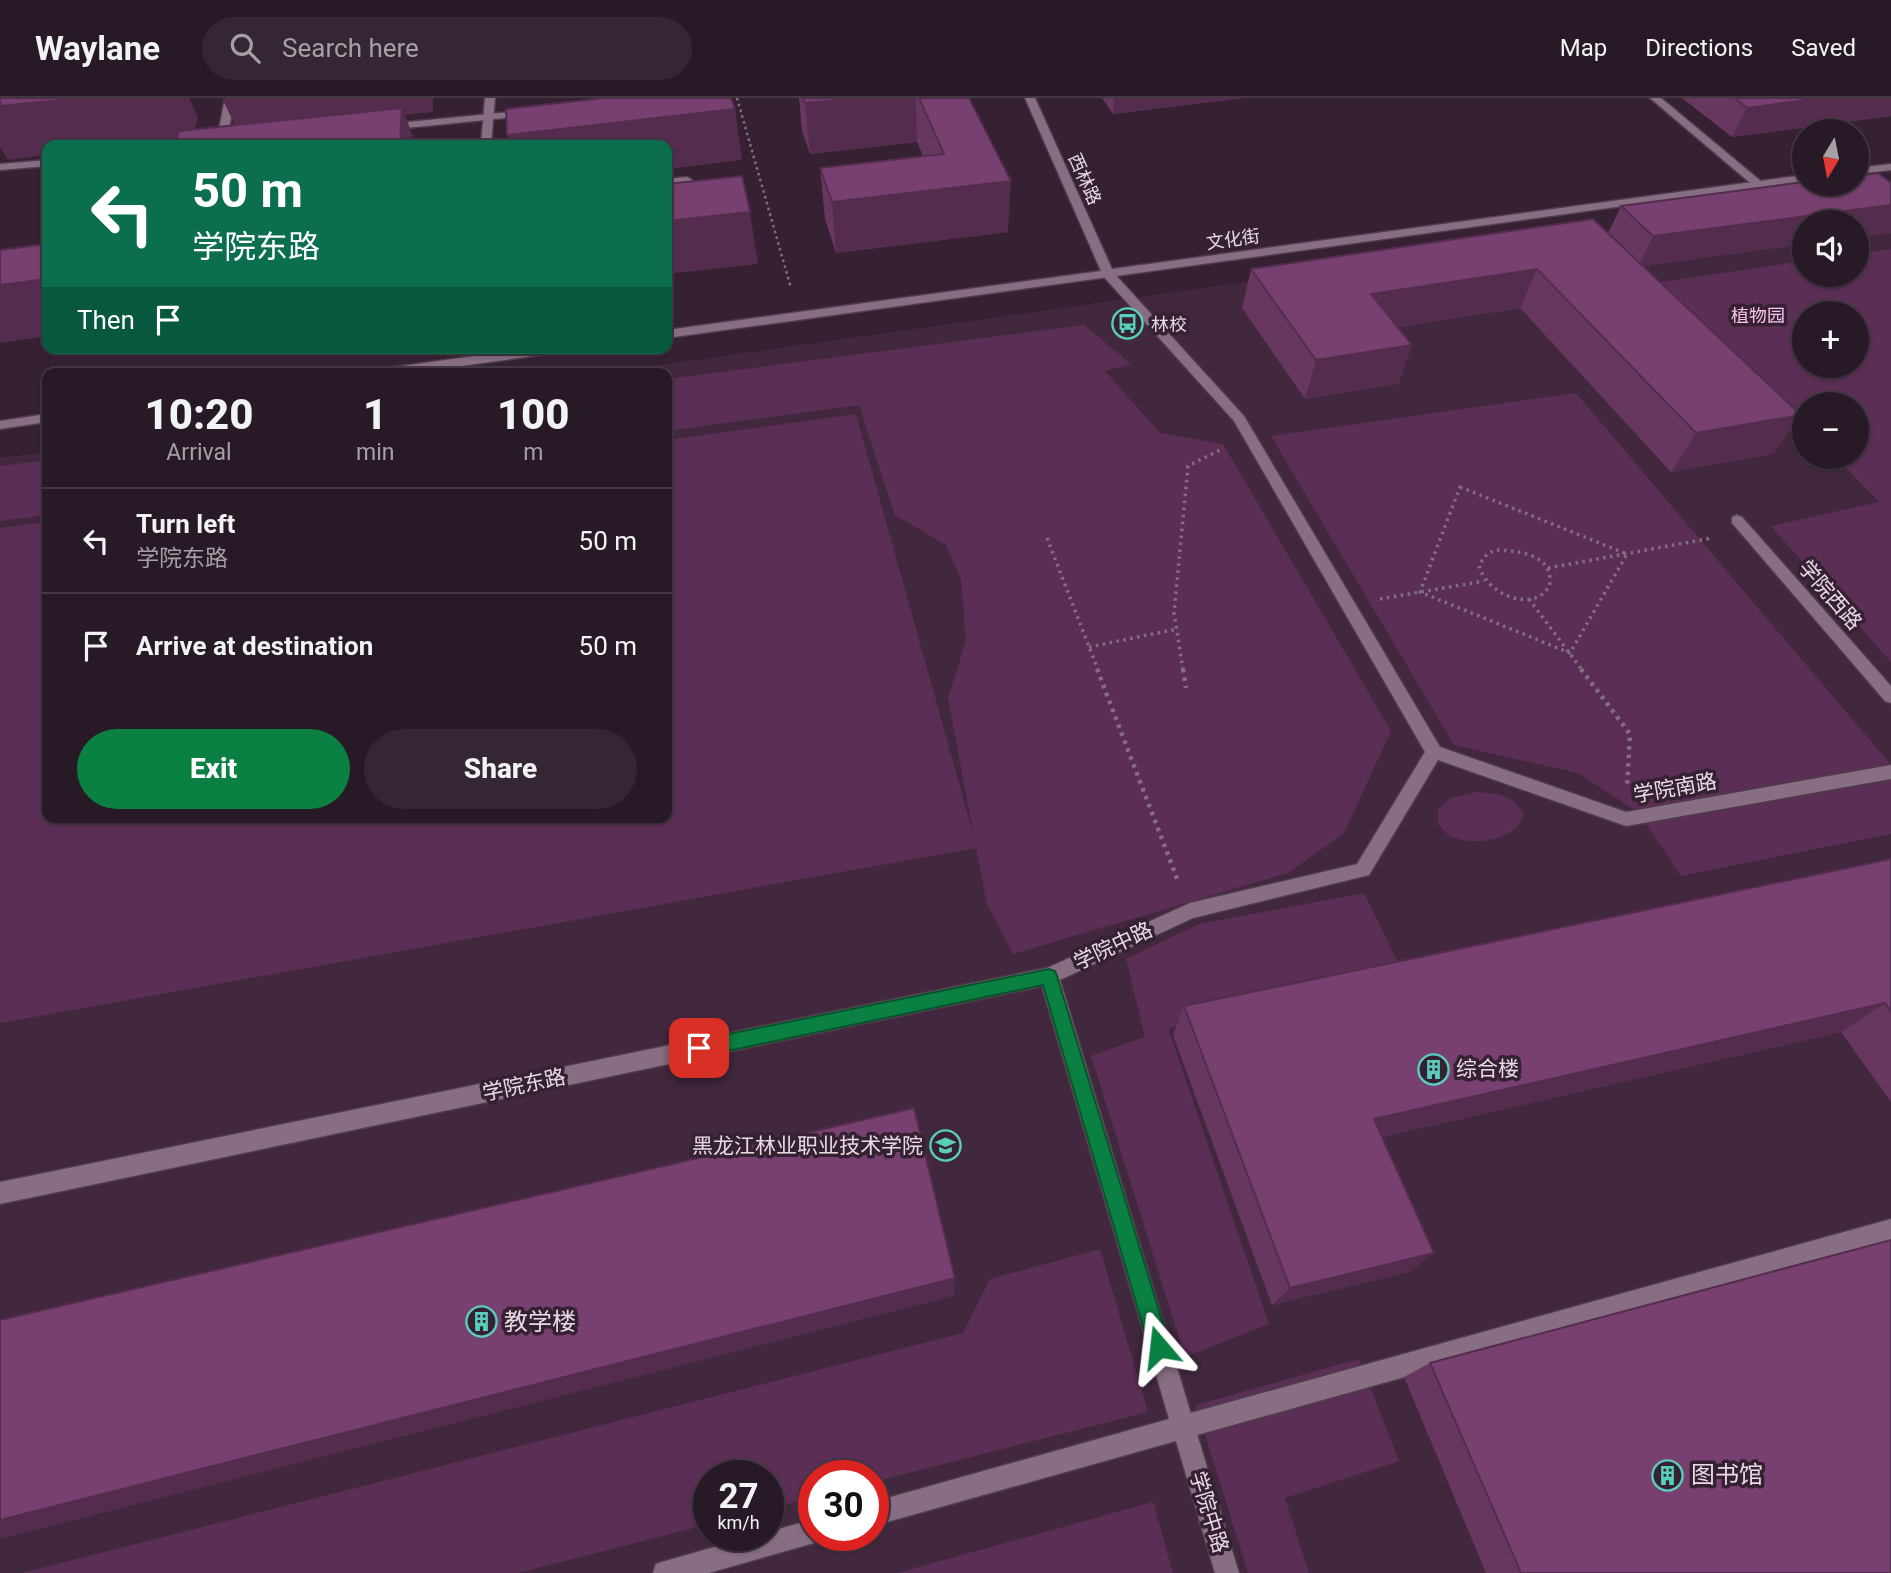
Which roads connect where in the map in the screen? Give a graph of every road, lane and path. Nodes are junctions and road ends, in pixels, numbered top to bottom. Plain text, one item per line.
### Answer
1 (230, 98) edge
2 (490, 98) edge
3 (737, 98) edge
4 (1030, 98) edge
5 (1656, 98) edge
6 (543, 112) edge
7 (487, 117) junction
8 (379, 128) edge
9 (221, 140) edge
10 (486, 140) edge
11 (42, 163) edge
12 (0, 167) edge
13 (1891, 167) edge
14 (1869, 170) edge
15 (688, 180) edge
16 (1792, 180) edge
17 (672, 182) edge
18 (1759, 185) junction
19 (1108, 274) junction
20 (799, 316) junction
21 (672, 333) edge
22 (479, 354) edge
23 (407, 368) edge
24 (42, 419) edge
25 (0, 425) edge
26 (1250, 436) junction
27 (1742, 526) joint
28 (1046, 538) dead end
29 (1627, 554) junction
30 (1548, 568) junction
31 (1484, 581) junction
32 (1420, 592) junction
33 (1529, 599) junction
34 (1348, 604) junction
35 (1177, 629) junction
36 (1089, 647) junction
37 (1570, 653) junction
38 (1186, 688) dead end
39 (1891, 697) edge
40 (1434, 752) junction
41 (1891, 772) edge
42 (1626, 819) junction
43 (1190, 911) junction
44 (1049, 976) junction
45 (0, 1193) edge
46 (1891, 1230) edge
47 (1183, 1427) junction
48 (889, 1510) edge
49 (798, 1536) edge
50 (665, 1573) edge
51 (1227, 1573) edge

1 - 9 street
2 - 7 street
3 - 20 path
4 - 19 street, 西林路
5 - 18 street
6 - 7 street
7 - 8 street
7 - 10 street
11 - 12 street
13 - 14 street
15 - 17 street
16 - 18 street, 文化街
18 - 19 street, 文化街
19 - 20 street, 文化街
19 - 26 street, 西林路
20 - 21 street, 文化街
22 - 23 street
24 - 25 street
26 - 34 street, 西林路
26 - 35 path
27 - 29 path
27 - 39 street, 学院西路
28 - 36 path
29 - 30 path
29 - 32 path
29 - 37 path
30 - 31 path
30 - 33 path
31 - 32 path
31 - 33 path
32 - 34 path
32 - 37 path
33 - 37 path
34 - 40 street, 西林路
35 - 36 path
35 - 38 path
36 - 43 path
37 - 42 path
40 - 42 street, 学院南路
40 - 43 street, 学院中路
41 - 42 street, 学院南路
43 - 44 street, 学院中路
44 - 45 street, 学院东路
44 - 47 street, 学院中路
46 - 47 street
47 - 48 street
47 - 51 street, 学院中路
49 - 50 street

